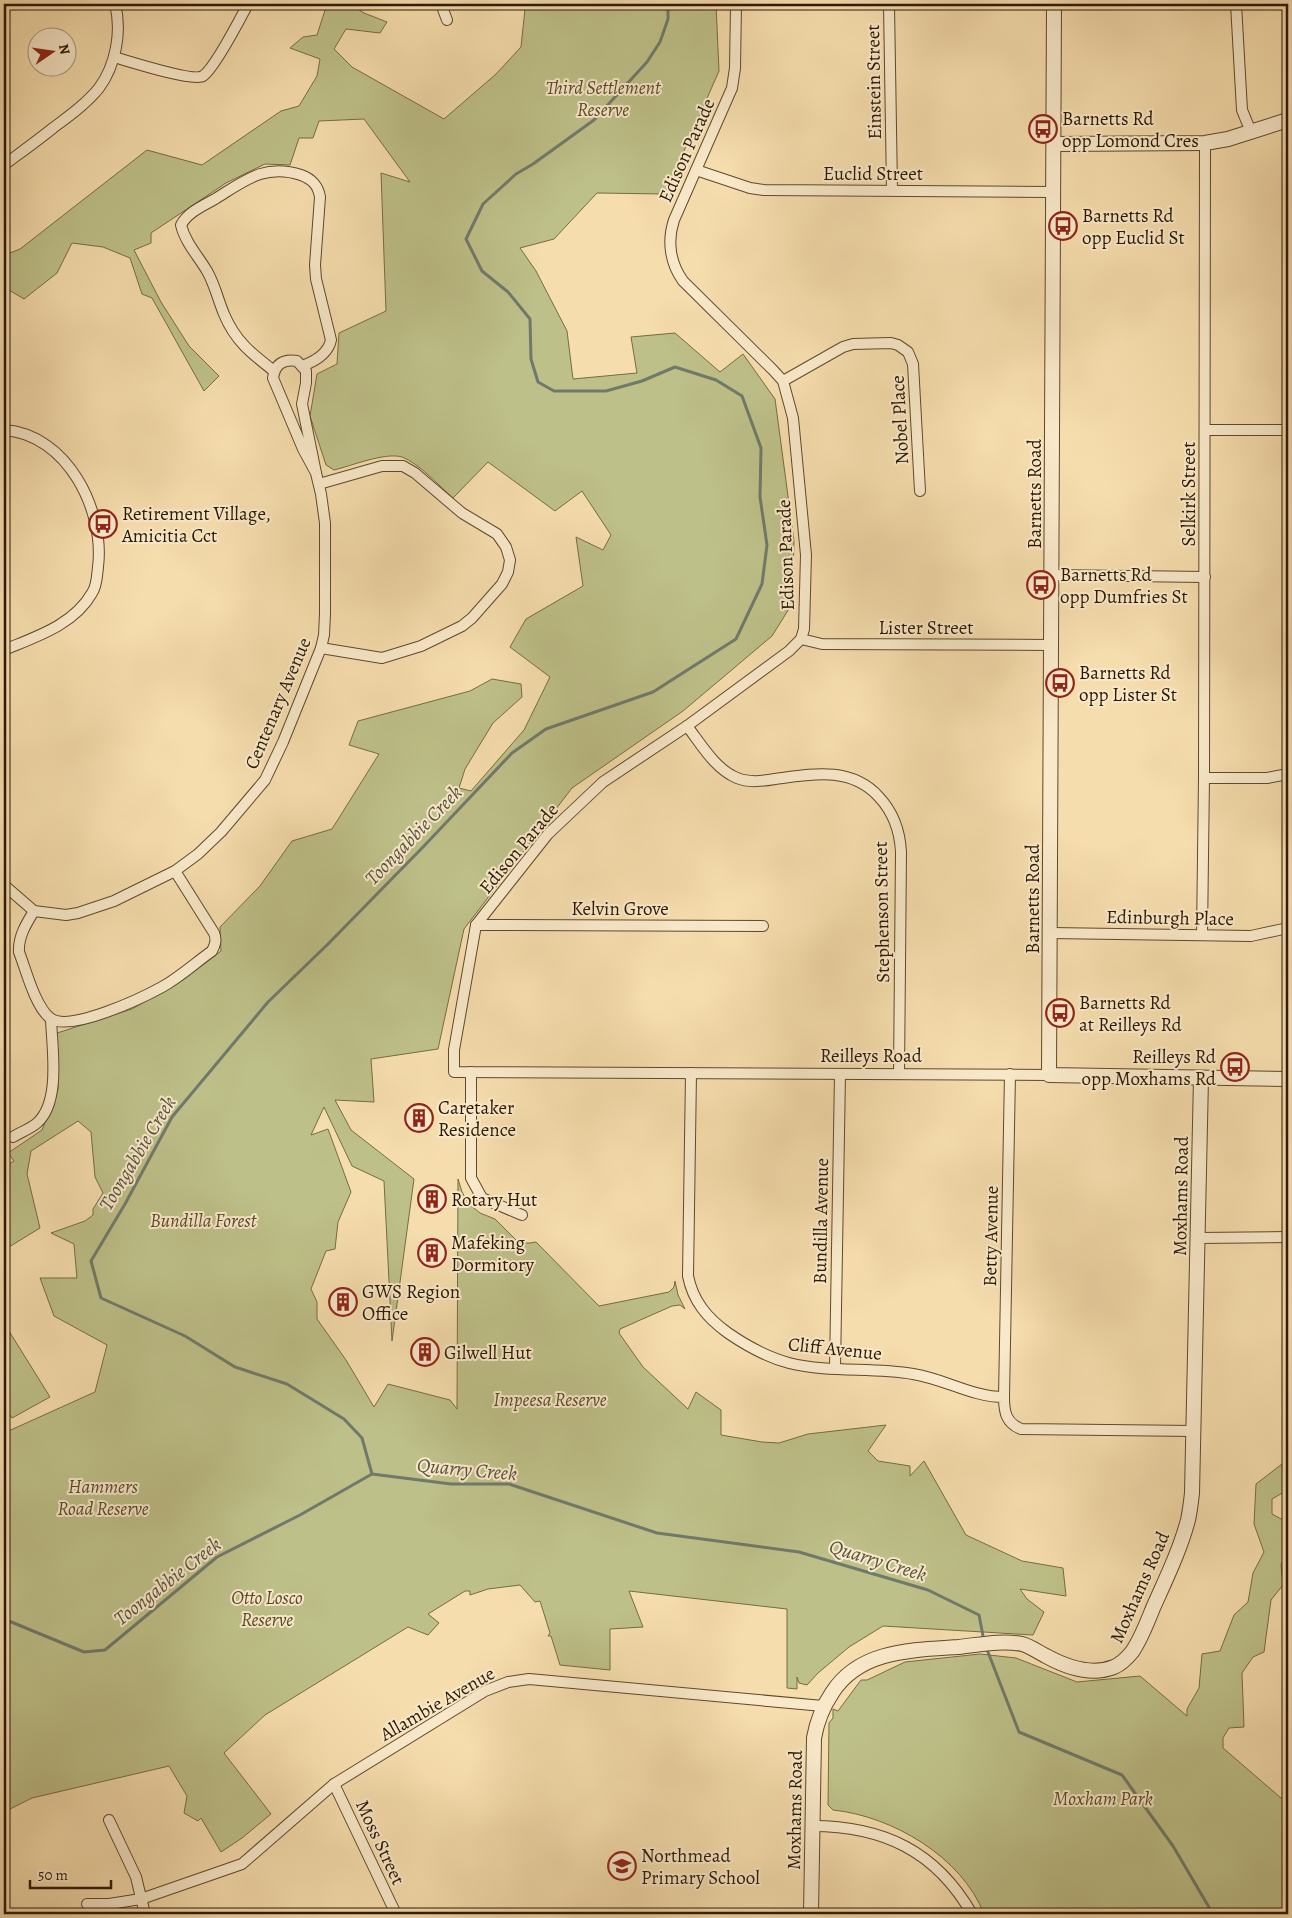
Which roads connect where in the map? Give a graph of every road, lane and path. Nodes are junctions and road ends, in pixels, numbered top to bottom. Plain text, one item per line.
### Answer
1 (114, 4) edge
2 (248, 4) edge
3 (441, 4) edge
4 (736, 4) edge
5 (889, 4) edge
6 (1054, 4) edge
7 (1236, 4) edge
8 (447, 20) dead end
9 (114, 57) junction
10 (1288, 120) edge
11 (1251, 132) junction
12 (1206, 143) junction
13 (1054, 144) junction
14 (4, 165) edge
15 (696, 170) junction
16 (892, 190) junction
17 (1054, 192) junction
18 (302, 366) junction
19 (274, 371) junction
20 (783, 381) junction
21 (4, 430) edge
22 (1205, 430) junction
23 (1288, 430) edge
24 (316, 473) junction
25 (319, 484) junction
26 (920, 491) dead end
27 (1052, 576) junction
28 (1205, 578) junction
29 (801, 638) junction
30 (1052, 645) junction
31 (321, 648) junction
32 (4, 650) edge
33 (687, 726) junction
34 (1288, 774) edge
35 (1204, 778) junction
36 (175, 871) junction
37 (4, 885) edge
38 (34, 911) junction
39 (476, 925) junction
40 (763, 926) dead end
41 (1288, 928) edge
42 (1051, 933) junction
43 (1202, 935) junction
44 (51, 1019) junction
45 (454, 1072) joint
46 (472, 1072) junction
47 (690, 1073) junction
48 (840, 1074) junction
49 (899, 1074) junction
50 (1010, 1074) junction
51 (1049, 1075) junction
52 (1201, 1078) junction
53 (1288, 1079) edge
54 (13, 1136) dead end
55 (522, 1215) dead end
56 (1288, 1237) edge
57 (1198, 1238) junction
58 (835, 1368) junction
59 (1004, 1397) junction
60 (1194, 1431) junction
61 (823, 1706) junction
62 (334, 1784) junction
63 (109, 1820) dead end
64 (812, 1826) junction
65 (141, 1899) junction
66 (87, 1904) dead end
67 (145, 1914) edge
68 (396, 1914) edge
69 (811, 1914) edge
70 (972, 1914) edge

1 - 9 street
2 - 9 street
3 - 8 street
4 - 15 street, Edison Parade
5 - 16 street, Einstein Street
6 - 13 street, Barnetts Road
7 - 11 street
9 - 14 street
10 - 11 street
11 - 12 street
12 - 13 street
12 - 22 street, Selkirk Street
13 - 17 street, Barnetts Road
15 - 16 street, Euclid Street
15 - 20 street, Edison Parade
16 - 17 street, Euclid Street
17 - 27 street, Barnetts Road
18 - 19 street
18 - 19 street
18 - 24 street, Centenary Avenue
19 - 24 street, Centenary Avenue
20 - 26 street, Nobel Place
20 - 29 street, Edison Parade
21 - 32 street
22 - 23 street
22 - 28 street, Selkirk Street
24 - 25 street, Centenary Avenue
25 - 31 street, Centenary Avenue
25 - 31 street
27 - 28 street
27 - 30 street, Barnetts Road
28 - 35 street, Selkirk Street
29 - 30 street, Lister Street
29 - 33 street, Edison Parade
30 - 42 street, Barnetts Road
31 - 36 street, Centenary Avenue
33 - 39 street, Edison Parade
33 - 49 street, Stephenson Street
34 - 35 street
35 - 43 street, Selkirk Street
36 - 38 street, Centenary Avenue
36 - 44 street
37 - 38 street
38 - 44 street
39 - 40 street, Kelvin Grove
39 - 45 street, Edison Parade
41 - 43 street, Edinburgh Place
42 - 43 street, Edinburgh Place
42 - 51 street, Barnetts Road
44 - 54 street
45 - 46 street, Reilleys Road
46 - 47 street, Reilleys Road
46 - 55 street
47 - 48 street, Reilleys Road
47 - 58 street, Cliff Avenue
48 - 49 street, Reilleys Road
48 - 58 street, Bundilla Avenue
49 - 50 street, Reilleys Road
50 - 51 street, Reilleys Road
50 - 59 street, Betty Avenue
51 - 52 street, Reilleys Road
52 - 53 street, Reilleys Road
52 - 57 street, Moxhams Road
56 - 57 street
57 - 60 street, Moxhams Road
58 - 59 street, Cliff Avenue
59 - 60 street
60 - 61 street, Moxhams Road
61 - 62 street, Allambie Avenue
61 - 64 street, Moxhams Road
62 - 65 street, Allambie Avenue
62 - 68 street, Moss Street
63 - 65 street
64 - 69 street, Moxhams Road
64 - 70 street
65 - 66 street, Allambie Avenue
65 - 67 street

